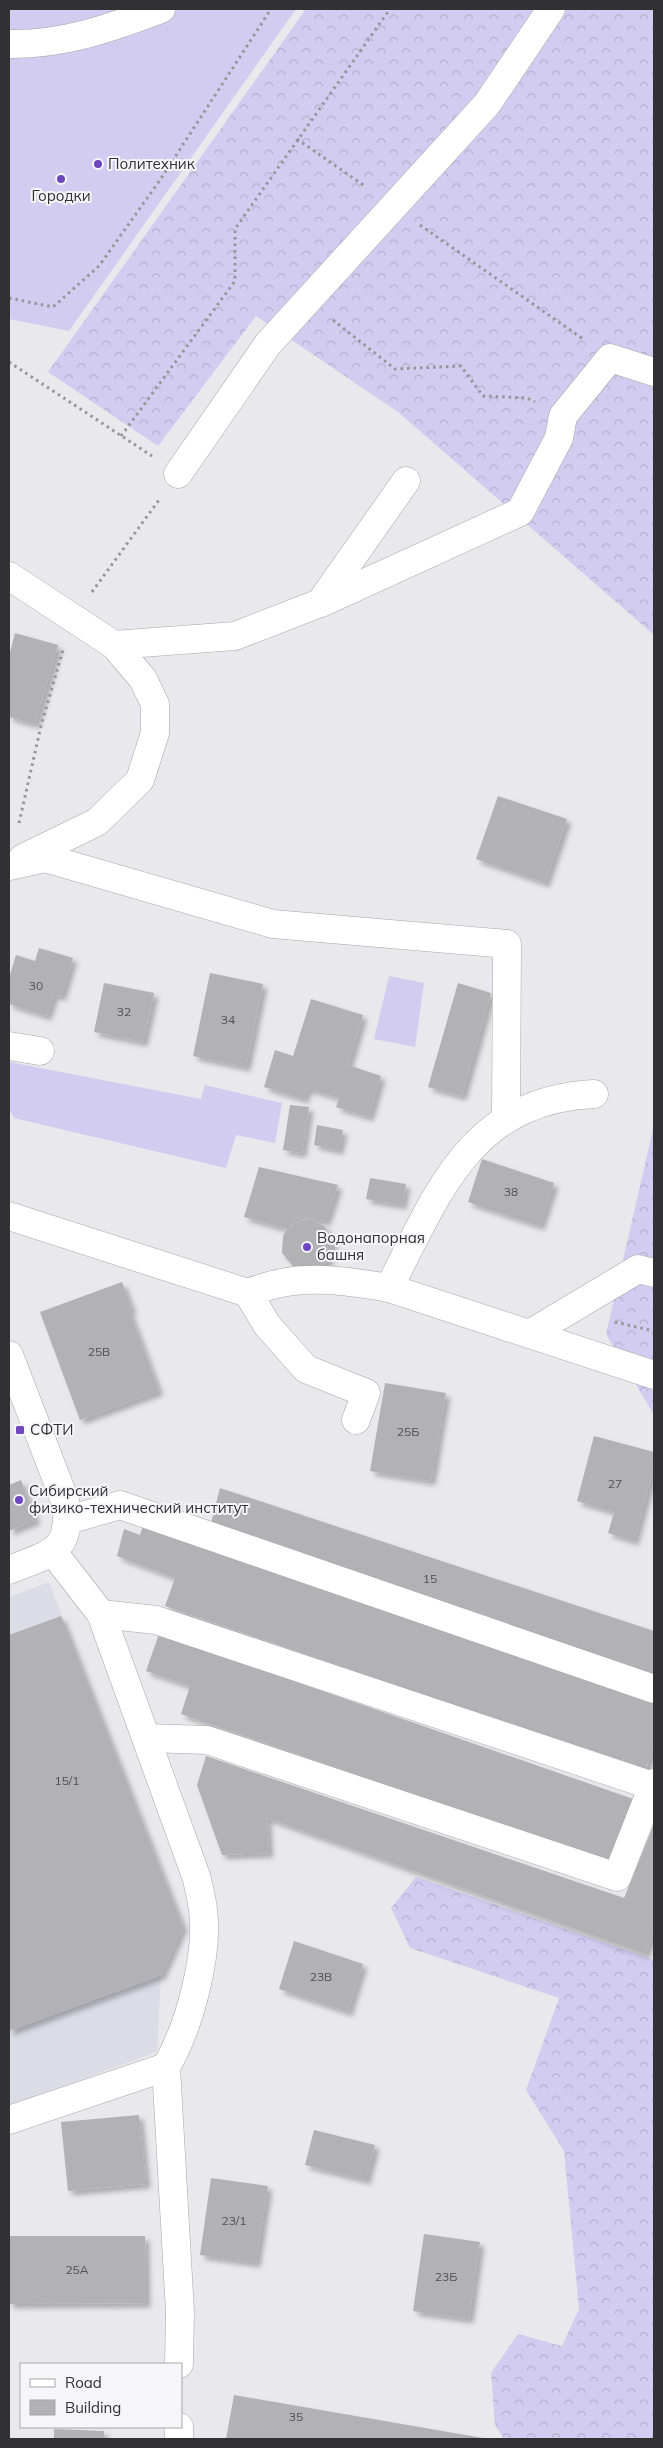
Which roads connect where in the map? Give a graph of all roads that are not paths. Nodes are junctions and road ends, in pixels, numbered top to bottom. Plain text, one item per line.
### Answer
1 (161, 9) edge
2 (551, 9) edge
3 (9, 44) edge
4 (654, 372) edge
5 (178, 474) road end
6 (406, 481) dead end
7 (9, 576) edge
8 (320, 604) junction
9 (114, 645) junction
10 (9, 865) edge
11 (9, 1046) edge
12 (40, 1051) dead end
13 (594, 1094) dead end
14 (506, 1118) junction
15 (9, 1216) edge
16 (654, 1272) edge
17 (389, 1288) junction
18 (248, 1293) junction
19 (531, 1333) junction
20 (9, 1355) edge
21 (654, 1374) edge
22 (356, 1420) dead end
23 (68, 1520) junction
24 (53, 1552) junction
25 (9, 1570) edge
26 (101, 1614) junction
27 (654, 1689) edge
28 (147, 1738) junction
29 (654, 1785) edge
30 (166, 2067) junction
31 (9, 2120) edge
32 (179, 2363) edge

1 - 3 street
2 - 5 street
4 - 8 street
6 - 8 street
7 - 9 street
8 - 9 street
9 - 10 street
10 - 14 street
11 - 12 street
13 - 14 street
14 - 17 street
15 - 18 street
16 - 19 street
17 - 18 street
17 - 19 street
18 - 22 street
19 - 21 street
20 - 23 street
23 - 24 street
23 - 27 street
24 - 25 street
24 - 26 street
26 - 28 street
26 - 29 street
28 - 29 street
28 - 30 street
30 - 31 street
30 - 32 street

